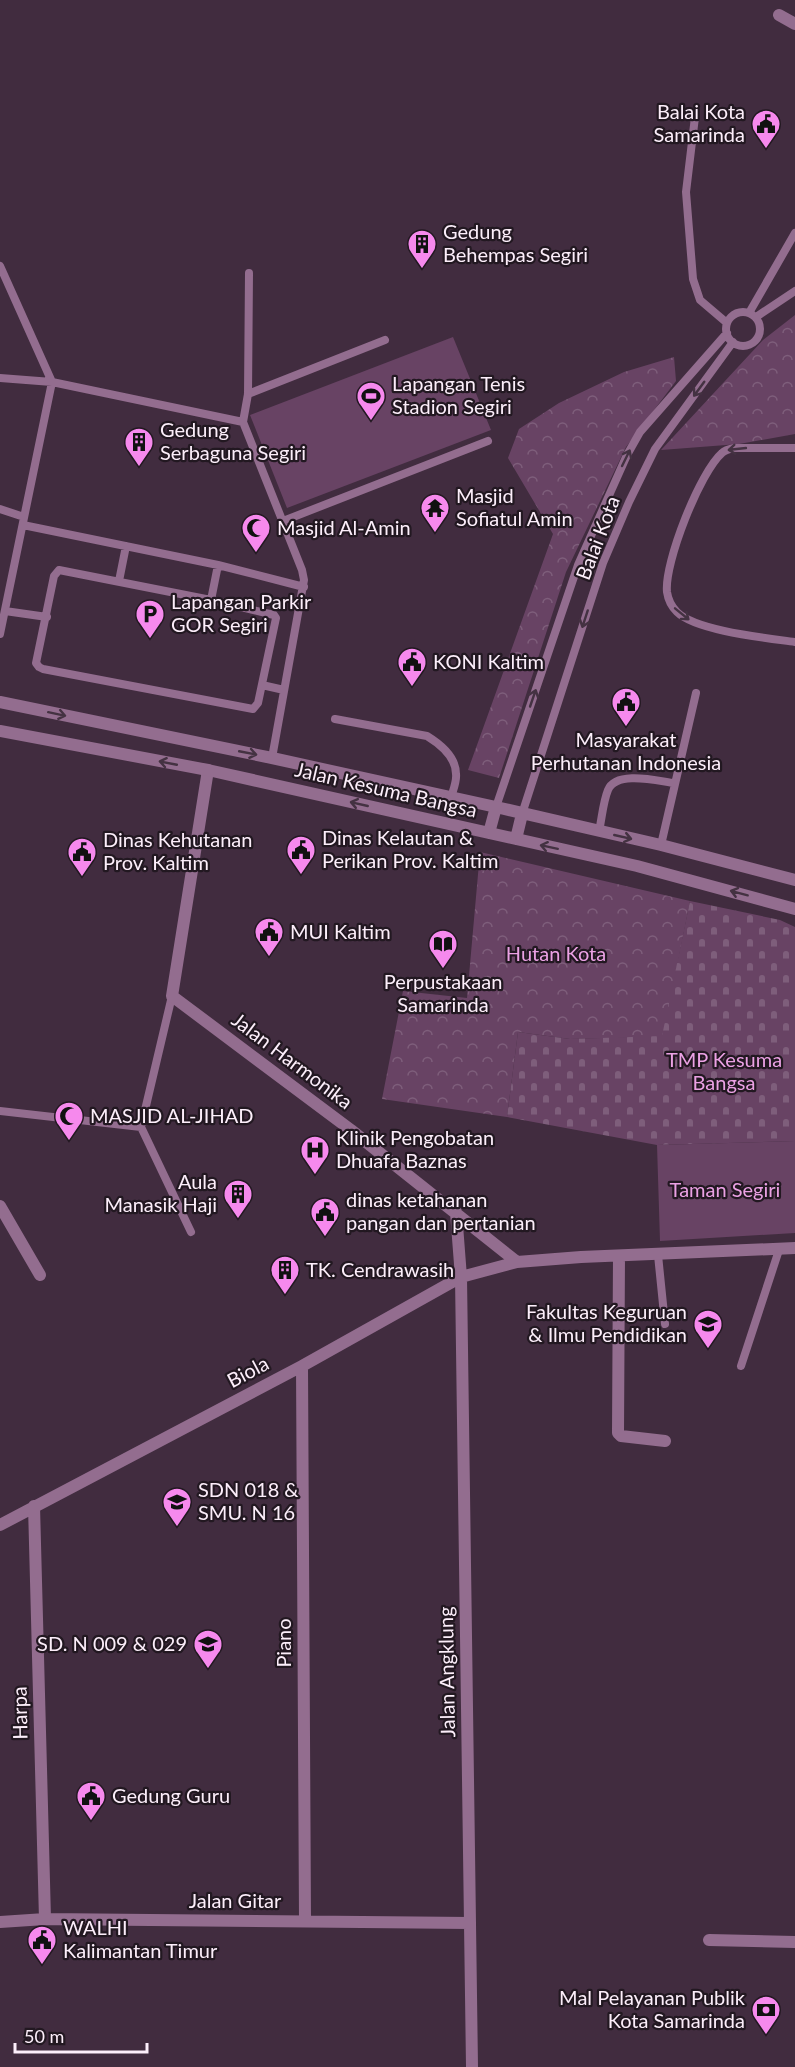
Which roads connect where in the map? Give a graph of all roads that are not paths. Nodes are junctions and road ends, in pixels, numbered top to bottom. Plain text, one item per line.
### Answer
1 (779, 15) dead end
2 (795, 24) edge
3 (695, 117) dead end
4 (795, 233) edge
5 (0, 266) edge
6 (249, 273) dead end
7 (795, 291) edge
8 (753, 315) junction
9 (730, 320) junction
10 (727, 333) junction
11 (385, 340) dead end
12 (733, 342) junction
13 (0, 378) edge
14 (52, 382) junction
15 (248, 394) junction
16 (243, 422) junction
17 (488, 441) dead end
18 (795, 448) edge
19 (0, 509) edge
20 (23, 521) junction
21 (283, 521) junction
22 (126, 546) junction
23 (218, 565) junction
24 (119, 581) junction
25 (304, 587) junction
26 (211, 600) junction
27 (5, 611) junction
28 (46, 617) junction
29 (0, 633) edge
30 (795, 642) edge
31 (262, 686) junction
32 (284, 690) junction
33 (696, 693) dead end
34 (0, 702) edge
35 (335, 719) dead end
36 (0, 731) edge
37 (272, 758) junction
38 (208, 770) junction
39 (674, 783) junction
40 (451, 798) junction
41 (496, 807) junction
42 (522, 814) junction
43 (599, 831) junction
44 (489, 833) junction
45 (516, 839) junction
46 (661, 845) junction
47 (795, 880) edge
48 (795, 909) edge
49 (172, 996) junction
50 (0, 1111) edge
51 (141, 1127) junction
52 (0, 1206) edge
53 (456, 1212) junction
54 (191, 1232) dead end
55 (795, 1248) edge
56 (779, 1250) junction
57 (657, 1255) junction
58 (619, 1256) junction
59 (517, 1262) junction
60 (40, 1275) dead end
61 (461, 1277) junction
62 (664, 1324) dead end
63 (302, 1366) junction
64 (741, 1366) dead end
65 (664, 1441) dead end
66 (34, 1506) junction
67 (0, 1525) edge
68 (45, 1919) junction
69 (305, 1920) junction
70 (0, 1922) edge
71 (470, 1923) junction
72 (709, 1940) dead end
73 (795, 1942) edge
74 (472, 2067) edge

1 - 2 street
3 - 9 lane
4 - 8 lane
5 - 14 lane
6 - 15 lane
7 - 8 lane
8 - 9 lane
8 - 12 lane
9 - 10 lane
10 - 12 lane
41 -> 10 lane, Balai Kota
11 - 15 lane
12 -> 42 lane, Balai Kota
13 - 14 lane
14 - 16 lane
14 - 20 lane
15 - 16 lane
16 - 21 lane
17 - 21 lane
18 -> 30 lane
19 - 20 lane
20 - 22 lane
20 - 27 lane
21 - 25 lane
22 - 23 lane
22 - 24 lane
23 - 25 lane
23 - 26 lane
24 - 26 lane
24 - 28 lane
25 - 32 lane
26 - 31 lane
27 - 28 lane
27 - 29 lane
28 - 31 lane
31 - 32 lane
32 - 37 lane
33 - 39 lane
34 -> 37 street, Jalan Kesuma Bangsa
35 - 40 lane
38 -> 36 street, Jalan Kesuma Bangsa
37 - 40 street, Jalan Kesuma Bangsa
44 -> 38 street, Jalan Kesuma Bangsa
38 - 49 street
39 - 43 lane
39 - 46 lane
40 - 41 street, Jalan Kesuma Bangsa
41 - 42 street, Jalan Kesuma Bangsa
41 - 44 street
42 - 43 street, Jalan Kesuma Bangsa
42 - 45 street
43 -> 46 street, Jalan Kesuma Bangsa
44 - 45 street, Jalan Kesuma Bangsa
48 -> 45 street, Jalan Kesuma Bangsa
46 - 47 street, Jalan Kesuma Bangsa
49 - 51 lane
49 - 53 street, Jalan Harmonika
50 - 51 lane
51 - 54 lane
52 - 60 street
53 - 59 street, Jalan Harmonika
53 - 61 street, Jalan Angklung
55 - 56 street
56 - 57 street
56 - 64 lane
57 - 58 street
57 - 62 lane
58 - 59 street
58 - 65 street
59 - 61 street, Biola
61 - 63 street, Biola
61 - 71 street, Jalan Angklung
63 - 66 street, Biola
63 - 69 street, Piano
66 - 67 street, Biola
66 - 68 street, Harpa
68 - 69 street, Jalan Gitar
68 - 70 street, Jalan Gitar
69 - 71 street, Jalan Gitar
71 - 74 street, Jalan Angklung
72 - 73 street

